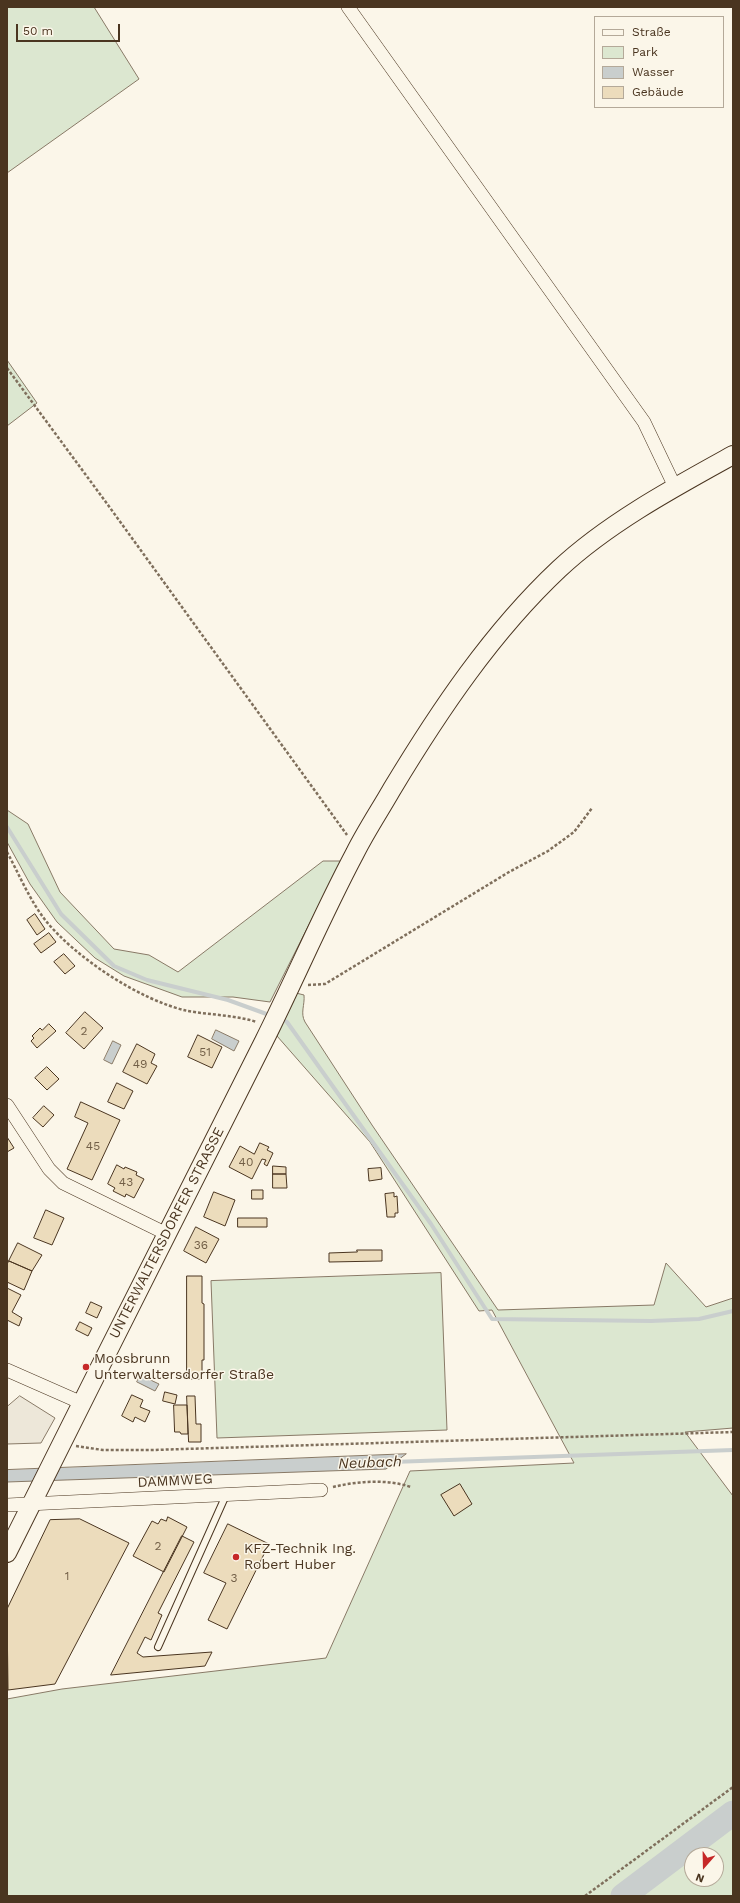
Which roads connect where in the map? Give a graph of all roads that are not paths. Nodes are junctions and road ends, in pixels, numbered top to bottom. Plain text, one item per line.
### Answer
1 (348, 7) edge
2 (733, 455) edge
3 (674, 487) junction
4 (7, 1105) edge
5 (167, 1234) junction
6 (7, 1370) edge
7 (82, 1403) junction
8 (320, 1490) road end
9 (226, 1494) junction
10 (31, 1504) junction
11 (7, 1505) edge
12 (7, 1553) edge
13 (158, 1647) dead end

1 - 3 street
2 - 3 main road
3 - 5 main road, UNTERWALTERSDORFER STRASSE
4 - 5 street
5 - 7 main road, UNTERWALTERSDORFER STRASSE
6 - 7 street
7 - 10 main road, UNTERWALTERSDORFER STRASSE
8 - 9 street, DAMMWEG
9 - 10 street, DAMMWEG
9 - 13 lane
10 - 11 street, DAMMWEG
10 - 12 main road, UNTERWALTERSDORFER STRASSE

